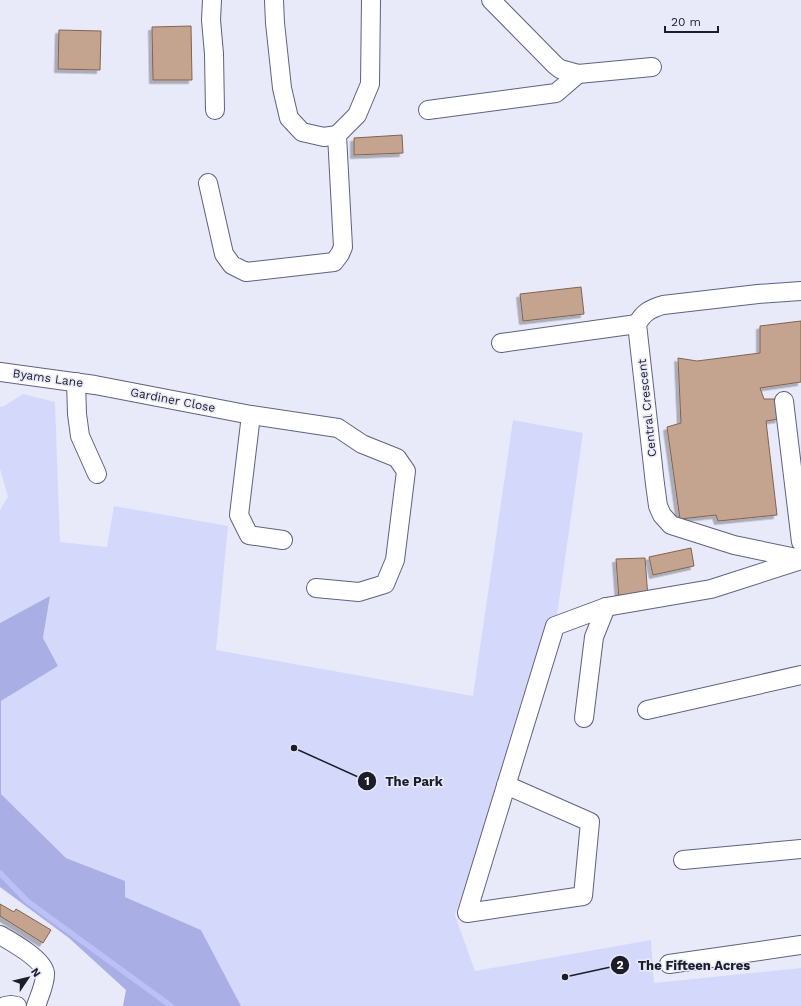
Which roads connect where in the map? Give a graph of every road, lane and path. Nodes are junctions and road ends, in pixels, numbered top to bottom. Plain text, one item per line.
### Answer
1 (212, 0) edge
2 (274, 0) edge
3 (371, 0) edge
4 (491, 0) edge
5 (652, 67) dead end
6 (578, 74) junction
7 (215, 110) dead end
8 (428, 110) dead end
9 (337, 135) junction
10 (208, 183) dead end
11 (801, 291) edge
12 (637, 324) junction
13 (501, 343) dead end
14 (0, 372) edge
15 (76, 382) junction
16 (95, 385) joint
17 (784, 401) dead end
18 (251, 416) junction
19 (97, 474) dead end
20 (283, 540) dead end
21 (801, 542) edge
22 (801, 559) edge
23 (316, 588) dead end
24 (606, 607) junction
25 (801, 675) edge
26 (647, 710) dead end
27 (584, 718) dead end
28 (506, 786) junction
29 (801, 849) edge
30 (683, 860) dead end
31 (0, 935) edge
32 (801, 945) edge
33 (669, 964) dead end
34 (6, 1006) edge
35 (17, 1006) edge
36 (36, 1006) edge

1 - 7 street
2 - 9 street
3 - 9 street
4 - 6 street
5 - 6 street
6 - 8 street
9 - 10 street
11 - 12 street
12 - 13 street
12 - 22 street, Central Crescent
14 - 15 street, Byams Lane
15 - 16 street, Byams Lane
15 - 19 street
16 - 18 street, Gardiner Close
17 - 21 street
18 - 20 street
18 - 23 street, Gardiner Close
22 - 24 street
24 - 27 street
24 - 28 street
25 - 26 street
28 - 28 street
29 - 30 street
31 - 36 street
32 - 33 street
34 - 35 street

